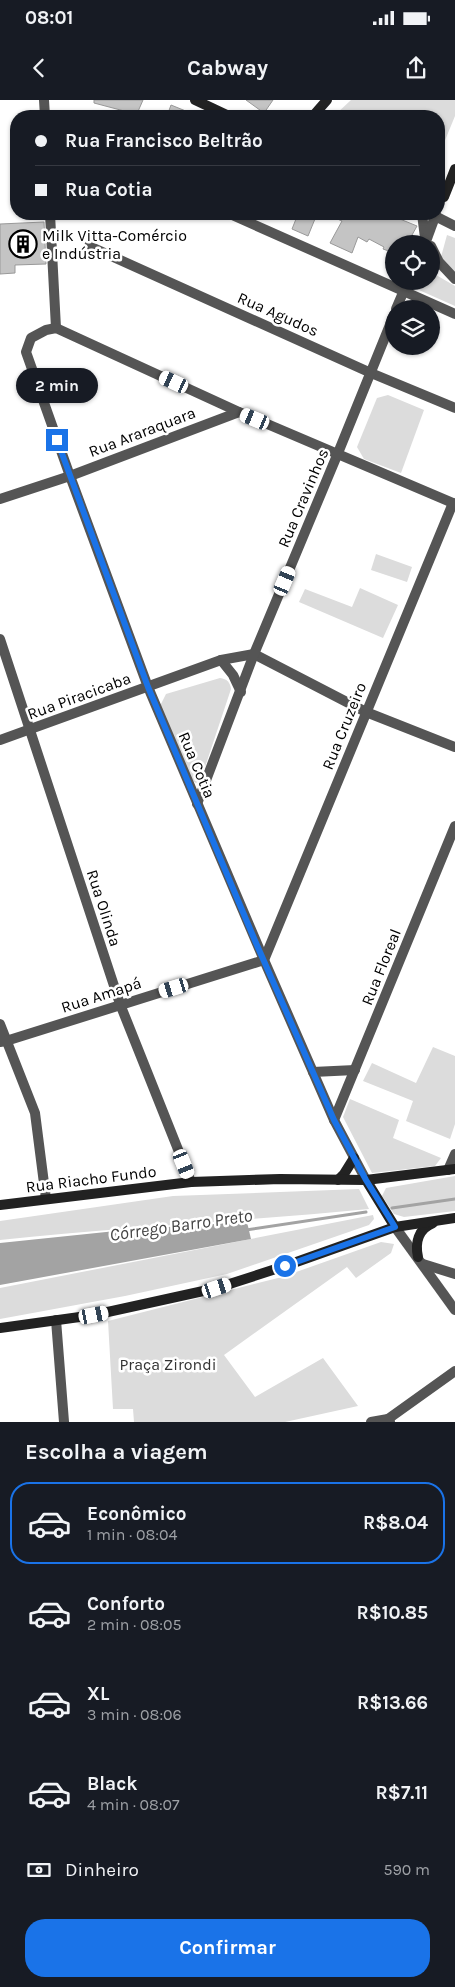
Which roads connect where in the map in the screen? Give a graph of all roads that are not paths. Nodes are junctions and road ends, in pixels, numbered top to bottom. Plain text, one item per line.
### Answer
1 (195, 100) edge
2 (327, 100) edge
3 (216, 110) edge
4 (318, 110) edge
5 (455, 168) edge
6 (445, 189) edge
7 (50, 220) edge
8 (243, 220) edge
9 (423, 220) edge
10 (435, 220) edge
11 (424, 235) edge
12 (432, 235) edge
13 (89, 246) dead end
14 (440, 263) edge
15 (440, 270) edge
16 (452, 276) edge
17 (403, 291) junction
18 (400, 300) edge
19 (455, 314) edge
20 (56, 328) junction
21 (385, 338) edge
22 (371, 373) junction
23 (455, 408) edge
24 (238, 412) junction
25 (338, 454) junction
26 (70, 476) junction
27 (0, 499) edge
28 (454, 504) edge
29 (0, 639) edge
30 (254, 654) junction
31 (221, 660) junction
32 (148, 687) junction
33 (241, 692) junction
34 (366, 712) junction
35 (31, 730) junction
36 (0, 740) edge
37 (455, 747) edge
38 (197, 804) junction
39 (455, 826) edge
40 (264, 960) junction
41 (120, 1004) junction
42 (0, 1024) edge
43 (3, 1041) edge
44 (355, 1070) junction
45 (313, 1072) junction
46 (334, 1120) junction
47 (455, 1154) edge
48 (354, 1158) junction
49 (452, 1170) edge
50 (338, 1180) junction
51 (366, 1180) junction
52 (191, 1182) junction
53 (46, 1199) junction
54 (0, 1205) edge
55 (455, 1218) edge
56 (437, 1221) junction
57 (395, 1227) junction
58 (420, 1260) junction
59 (455, 1274) edge
60 (455, 1310) edge
61 (56, 1320) junction
62 (0, 1328) edge
63 (455, 1371) edge
64 (389, 1420) edge
65 (64, 1422) edge
66 (371, 1422) edge

1 - 3 main road
2 - 4 main road
5 - 6 main road
7 - 20 street
8 - 17 street
9 - 11 street
10 - 12 street
13 - 22 street, Rua Agudos
14 - 16 street
15 - 16 street
17 - 18 street
17 - 19 street
20 - 24 street
20 - 26 street, Rua Cotia
21 - 22 street, Rua Cravinhos
22 - 23 street, Rua Agudos
22 - 25 street, Rua Cravinhos
24 - 25 street
24 - 26 street, Rua Araraquara
25 - 28 street
25 - 30 street, Rua Cravinhos
26 - 27 street, Rua Araraquara
26 - 32 street, Rua Cotia
28 - 34 street, Rua Cruzeiro
29 - 35 street, Rua Olinda
30 - 31 street, Rua Piracicaba
30 - 33 street, Rua Cravinhos
30 - 34 street
31 - 32 street, Rua Piracicaba
31 - 33 street
32 - 35 street, Rua Piracicaba
32 - 38 street, Rua Cotia
33 - 38 street, Rua Cravinhos
34 - 37 street
34 - 40 street, Rua Cruzeiro
35 - 36 street, Rua Piracicaba
35 - 41 street, Rua Olinda
38 - 40 street, Rua Cotia
39 - 44 street, Rua Floreal
40 - 41 street, Rua Amapá
40 - 45 street, Rua Cotia
41 - 43 street, Rua Amapá
41 - 52 street, Rua Olinda
42 - 43 street
43 - 53 street
44 - 45 street
44 - 46 street, Rua Floreal
45 - 46 street, Rua Cotia
46 - 48 street, Rua Cotia
47 - 49 street
48 - 50 main road
48 - 51 street, Rua Cotia
49 - 51 main road, Rua Riacho Fundo
50 - 51 main road, Rua Riacho Fundo
50 - 52 main road, Rua Riacho Fundo
51 - 57 main road
52 - 53 main road, Rua Riacho Fundo
53 - 54 main road, Rua Riacho Fundo
55 - 56 main road
56 - 57 main road
56 - 58 main road
57 - 58 street
57 - 61 main road
58 - 59 street
58 - 60 street
61 - 62 main road
61 - 65 street
63 - 64 street
64 - 66 street

